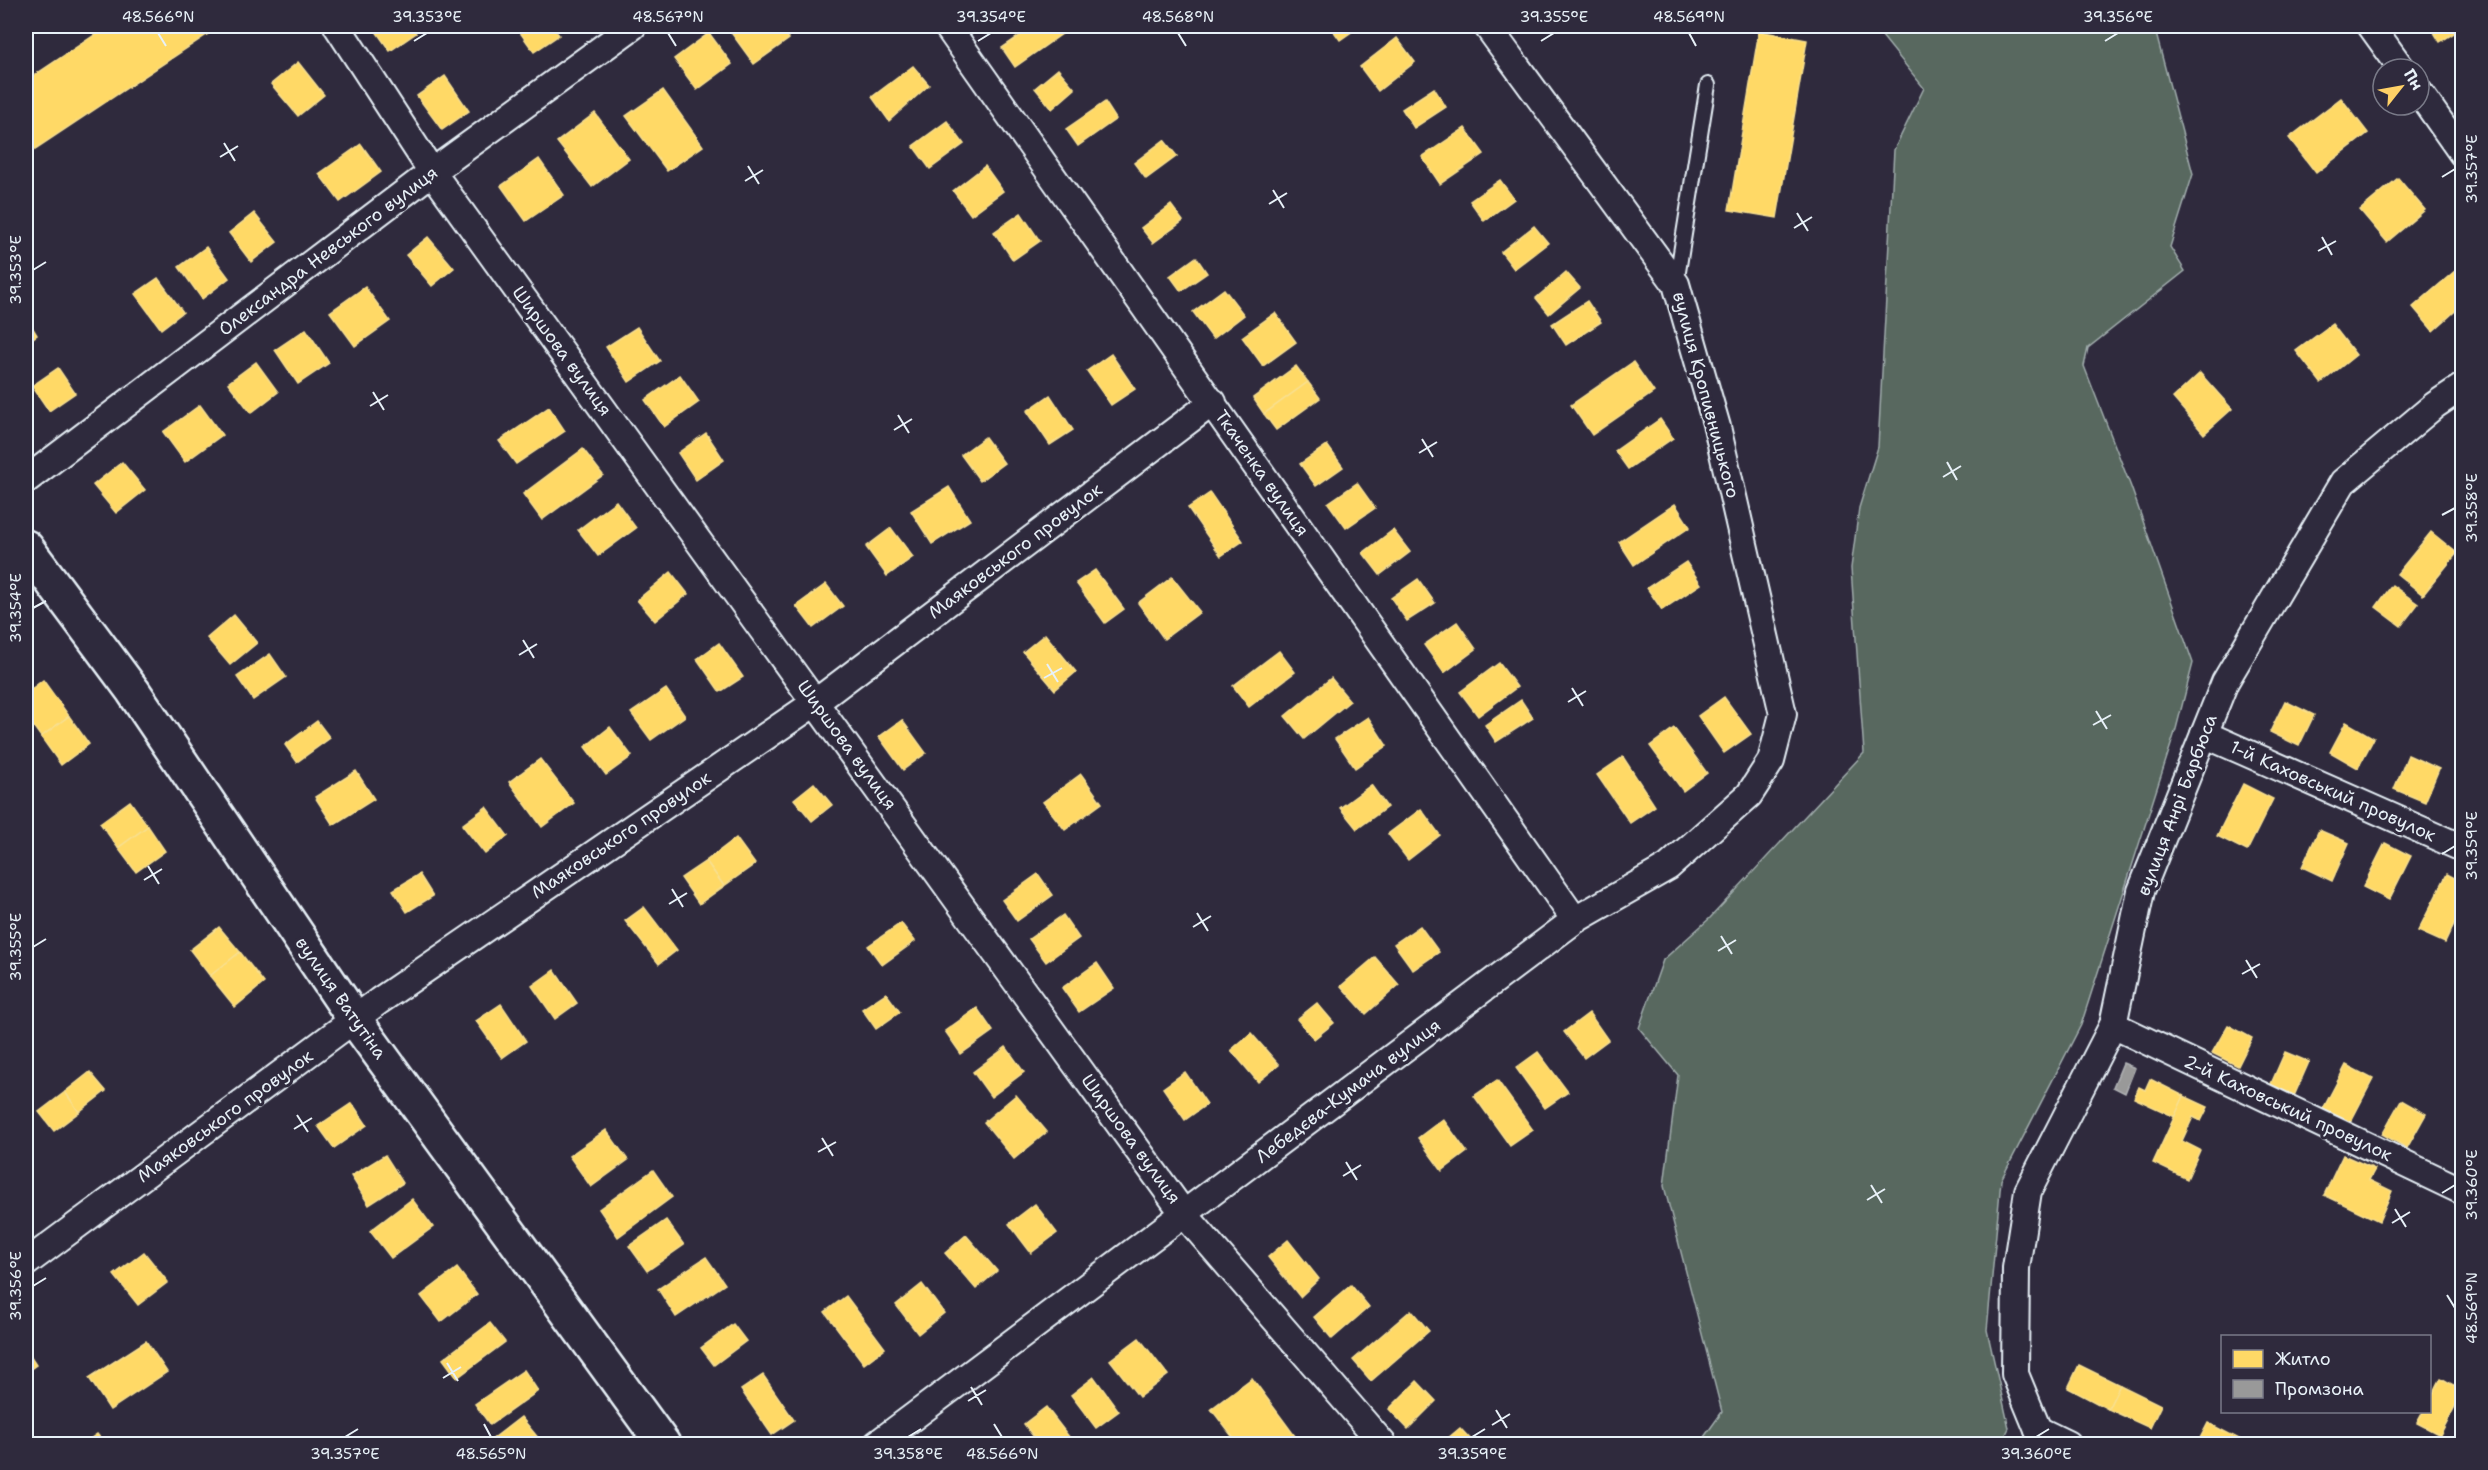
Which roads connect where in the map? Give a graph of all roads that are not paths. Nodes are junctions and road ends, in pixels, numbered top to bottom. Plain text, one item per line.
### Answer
1 (337, 26) edge
2 (633, 26) edge
3 (947, 26) edge
4 (1487, 26) edge
5 (2371, 26) edge
6 (2393, 57) edge
7 (1708, 85) dead end
8 (2431, 109) edge
9 (2463, 153) edge
10 (432, 172) junction
11 (1676, 284) junction
12 (2463, 387) edge
13 (1213, 402) junction
14 (26, 480) edge
15 (26, 547) edge
16 (816, 702) junction
17 (1783, 714) joint
18 (2204, 734) junction
19 (2463, 848) edge
20 (1575, 920) junction
21 (355, 1020) junction
22 (2113, 1025) junction
23 (2463, 1191) edge
24 (1184, 1214) junction
25 (26, 1263) edge
26 (2035, 1437) edge
27 (663, 1444) edge
28 (877, 1444) edge
29 (1383, 1444) edge
30 (2067, 1444) edge

1 - 10 street, Ширшова вулиця
2 - 10 street, Олександра Невського вулиця
3 - 13 street, Ткаченка вулиця
4 - 11 street, вулиця Кропивницького
5 - 6 street
7 - 11 lane
8 - 9 street
10 - 14 street, Олександра Невського вулиця
10 - 16 street, Ширшова вулиця
11 - 17 street, вулиця Кропивницького
12 - 18 street, вулиця Анрі Барбюса
13 - 16 street, Маяковського провулок
13 - 20 street, Ткаченка вулиця
15 - 21 street, вулиця Ватутіна
16 - 21 street, Маяковського провулок
16 - 24 street, Ширшова вулиця
17 - 20 street, Лебедєва-Кумача вулиця
18 - 19 street, 1-й Каховський провулок
18 - 22 street, вулиця Анрі Барбюса
20 - 24 street, Лебедєва-Кумача вулиця
21 - 25 street, Маяковського провулок
21 - 27 street, вулиця Ватутіна
22 - 23 street, 2-й Каховський провулок
22 - 26 street, вулиця Анрі Барбюса
24 - 28 street, Лебедєва-Кумача вулиця
24 - 29 street, Ширшова вулиця
26 - 30 street

